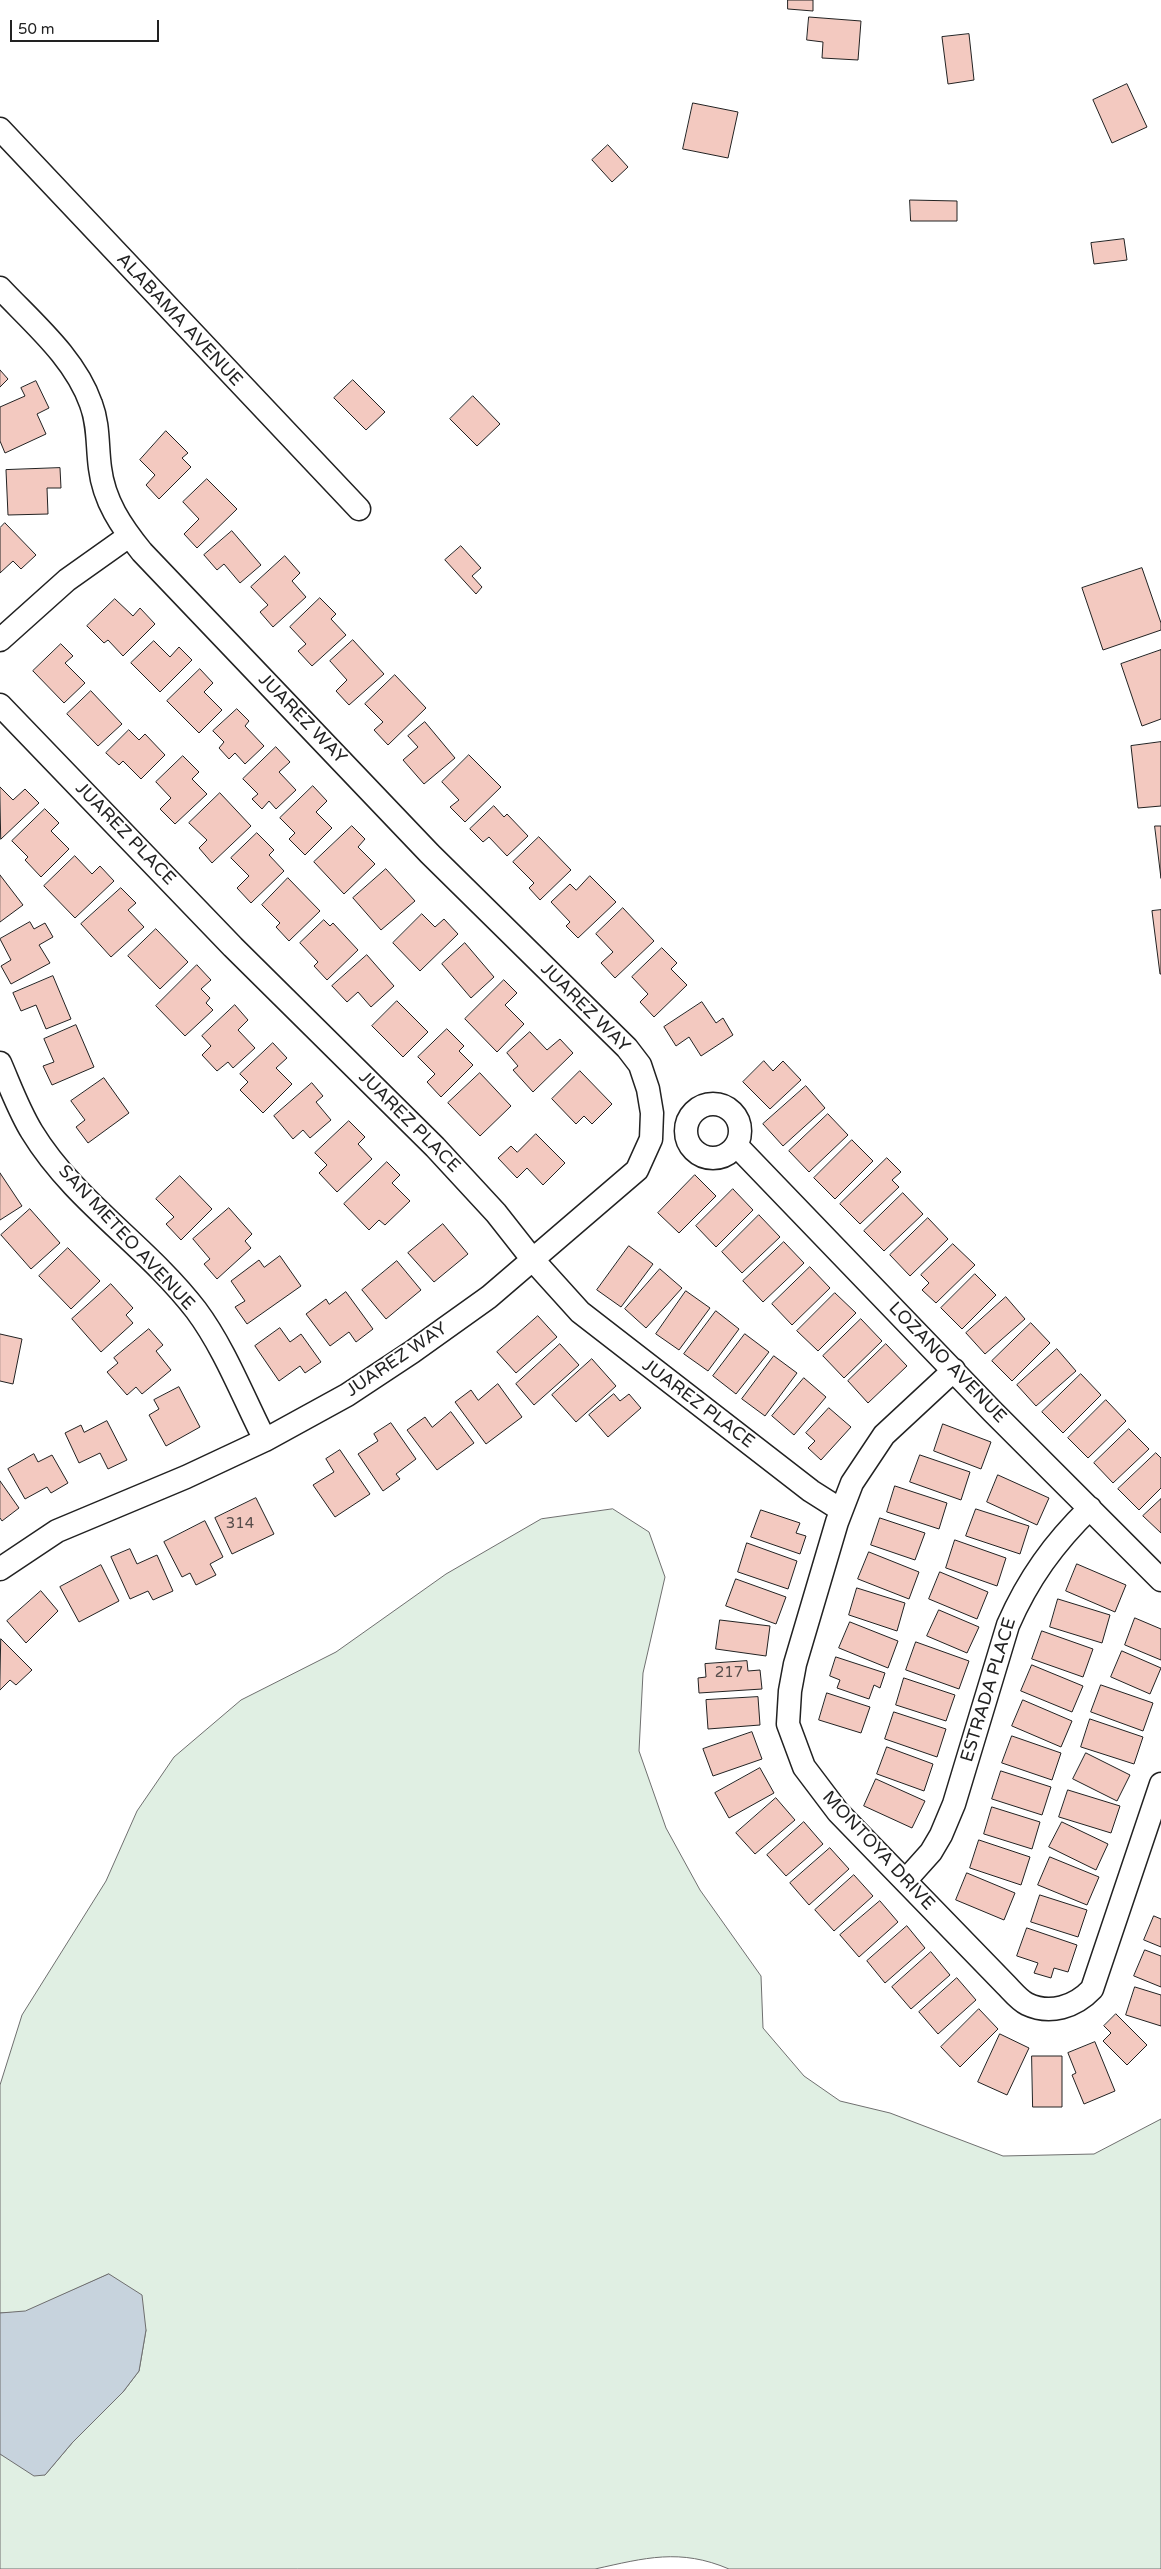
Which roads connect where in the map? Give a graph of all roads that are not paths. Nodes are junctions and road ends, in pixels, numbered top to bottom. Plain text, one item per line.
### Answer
1 (0, 129) edge
2 (0, 288) edge
3 (359, 510) dead end
4 (129, 536) junction
5 (0, 640) edge
6 (0, 706) edge
7 (0, 1063) edge
8 (736, 1145) dead end
9 (533, 1260) junction
10 (954, 1370) junction
11 (265, 1440) junction
12 (1090, 1508) junction
13 (842, 1510) junction
14 (0, 1570) edge
15 (1161, 1580) edge
16 (1161, 1784) edge
17 (905, 1881) junction

1 - 3 street, ALABAMA AVENUE
2 - 4 street, JUAREZ WAY
4 - 5 street
4 - 9 street, JUAREZ WAY
6 - 9 street, JUAREZ PLACE
7 - 11 street, SAN METEO AVENUE
8 - 10 street, LOZANO AVENUE
9 - 11 street, JUAREZ WAY
9 - 13 street, JUAREZ PLACE
10 - 12 street, LOZANO AVENUE
10 - 13 street, MONTOYA DRIVE
11 - 14 street, JUAREZ WAY
12 - 15 street, LOZANO AVENUE
12 - 17 street, ESTRADA PLACE
13 - 17 street, MONTOYA DRIVE
16 - 17 street, MONTOYA DRIVE

